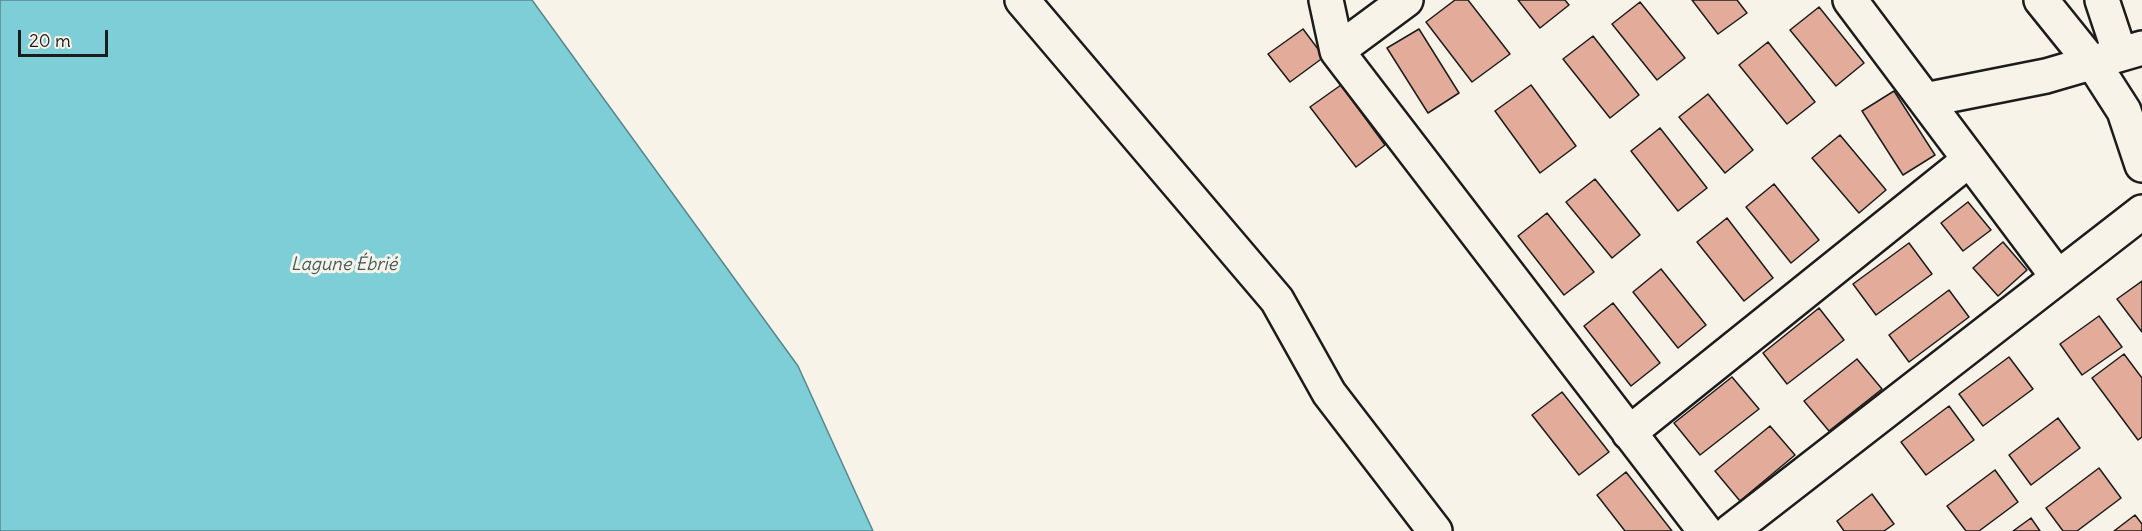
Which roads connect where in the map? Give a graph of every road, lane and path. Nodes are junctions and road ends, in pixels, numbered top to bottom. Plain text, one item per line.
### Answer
1 (1022, 0) edge
2 (1326, 0) edge
3 (1406, 0) edge
4 (1850, 0) edge
5 (2041, 0) edge
6 (2102, 0) edge
7 (1337, 51) junction
8 (2117, 54) edge
9 (1925, 100) junction
10 (1970, 160) junction
11 (2142, 165) edge
12 (2142, 212) edge
13 (2057, 276) junction
14 (1629, 433) junction
15 (1435, 531) edge
16 (1705, 531) edge
17 (1731, 531) edge

1 - 15 street
2 - 7 street
3 - 7 street
4 - 9 street
5 - 8 street
6 - 8 street
7 - 14 street
8 - 9 street
8 - 11 street
9 - 10 street
10 - 13 street
10 - 14 street
12 - 13 street
13 - 17 street
14 - 16 street

